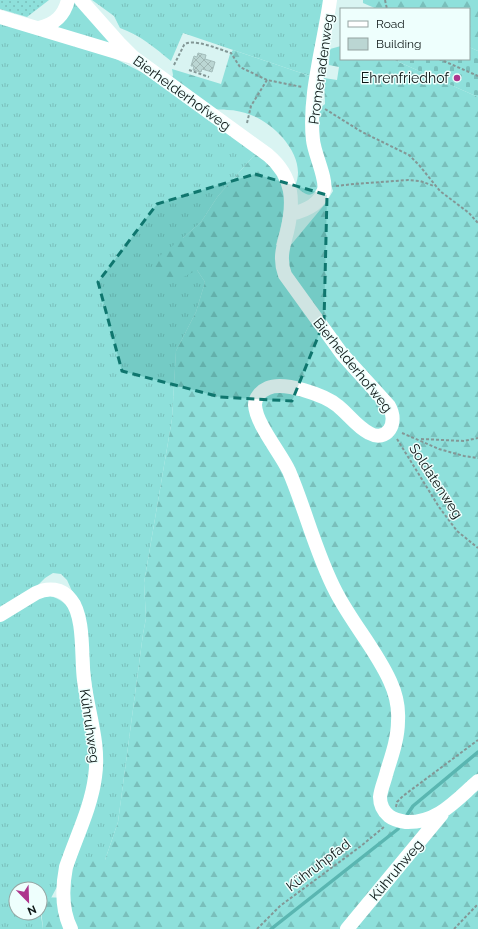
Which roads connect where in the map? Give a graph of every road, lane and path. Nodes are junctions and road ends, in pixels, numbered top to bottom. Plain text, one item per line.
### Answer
1 (68, 0) edge
2 (81, 0) edge
3 (330, 0) edge
4 (0, 16) edge
5 (39, 28) junction
6 (133, 57) junction
7 (441, 60) edge
8 (174, 65) dead end
9 (188, 70) dead end
10 (478, 76) edge
11 (209, 77) dead end
12 (268, 80) junction
13 (314, 97) junction
14 (247, 123) dead end
15 (436, 186) junction
16 (324, 189) junction
17 (290, 214) junction
18 (478, 223) edge
19 (394, 434) junction
20 (478, 438) edge
21 (420, 439) junction
22 (478, 458) edge
23 (478, 548) edge
24 (0, 615) edge
25 (478, 740) edge
26 (478, 781) edge
27 (444, 810) junction
28 (393, 819) junction
29 (478, 904) edge
30 (71, 929) edge
31 (257, 929) edge
32 (347, 929) edge
33 (454, 929) edge

1 - 5 street
2 - 6 street, Bierhelderhofweg
3 - 13 street, Promenadenweg
4 - 5 street
5 - 6 street
6 - 17 street, Bierhelderhofweg
7 - 10 path
8 - 12 path
9 - 11 path
12 - 13 path
12 - 14 path
13 - 15 path
13 - 16 street, Promenadenweg
15 - 16 path
15 - 18 path
16 - 17 street
17 - 19 street, Bierhelderhofweg
19 - 21 path
19 - 23 path, Soldatenweg
19 - 28 street, Bierhelderhofweg
20 - 21 path
21 - 22 path
24 - 30 street, Kühruhweg
25 - 28 path
26 - 27 street
27 - 28 street
27 - 32 street, Kühruhweg
28 - 31 path, Kühruhpfad
29 - 33 path

